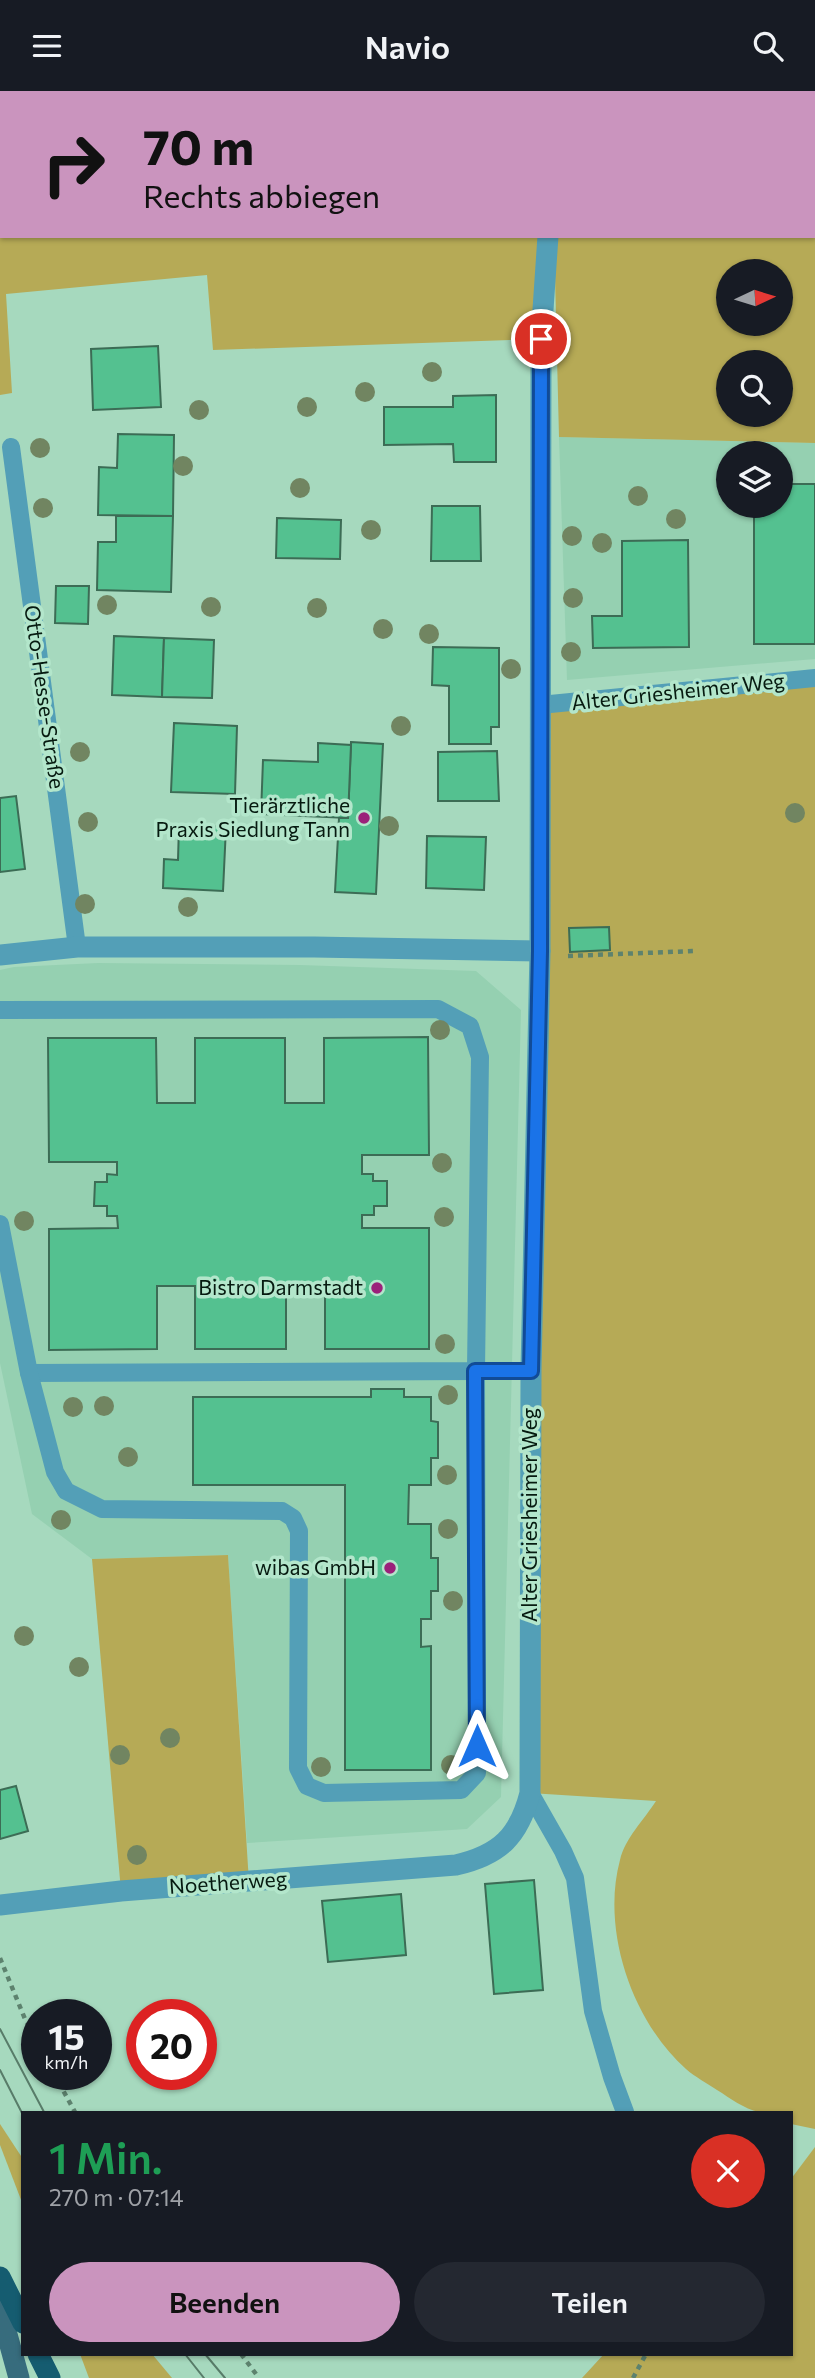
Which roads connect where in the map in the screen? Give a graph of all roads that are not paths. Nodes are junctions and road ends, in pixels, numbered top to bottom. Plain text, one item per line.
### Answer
1 (548, 238) edge
2 (11, 447) dead end
3 (815, 678) edge
4 (540, 705) junction
5 (77, 947) junction
6 (540, 951) junction
7 (0, 955) edge
8 (0, 1010) edge
9 (0, 1224) edge
10 (475, 1371) junction
11 (531, 1371) junction
12 (29, 1373) junction
13 (530, 1793) junction
14 (456, 1865) joint
15 (0, 1905) edge
16 (625, 2111) edge
17 (0, 2277) edge
18 (0, 2309) edge
19 (21, 2319) edge
20 (39, 2356) edge
21 (19, 2378) edge
22 (50, 2378) edge

1 - 4 street, Alter Griesheimer Weg
2 - 5 lane, Otto-Hesse-Straße
3 - 4 lane, Alter Griesheimer Weg
4 - 6 street, Alter Griesheimer Weg
5 - 6 street
5 - 7 street
6 - 11 street, Alter Griesheimer Weg
8 - 10 lane
9 - 12 lane
10 - 11 lane
10 - 12 lane
10 - 12 lane
11 - 13 street, Alter Griesheimer Weg
13 - 14 street, Alter Griesheimer Weg
13 - 16 lane
14 - 15 street, Noetherweg
17 - 19 highway
18 - 21 main road
20 - 22 highway

